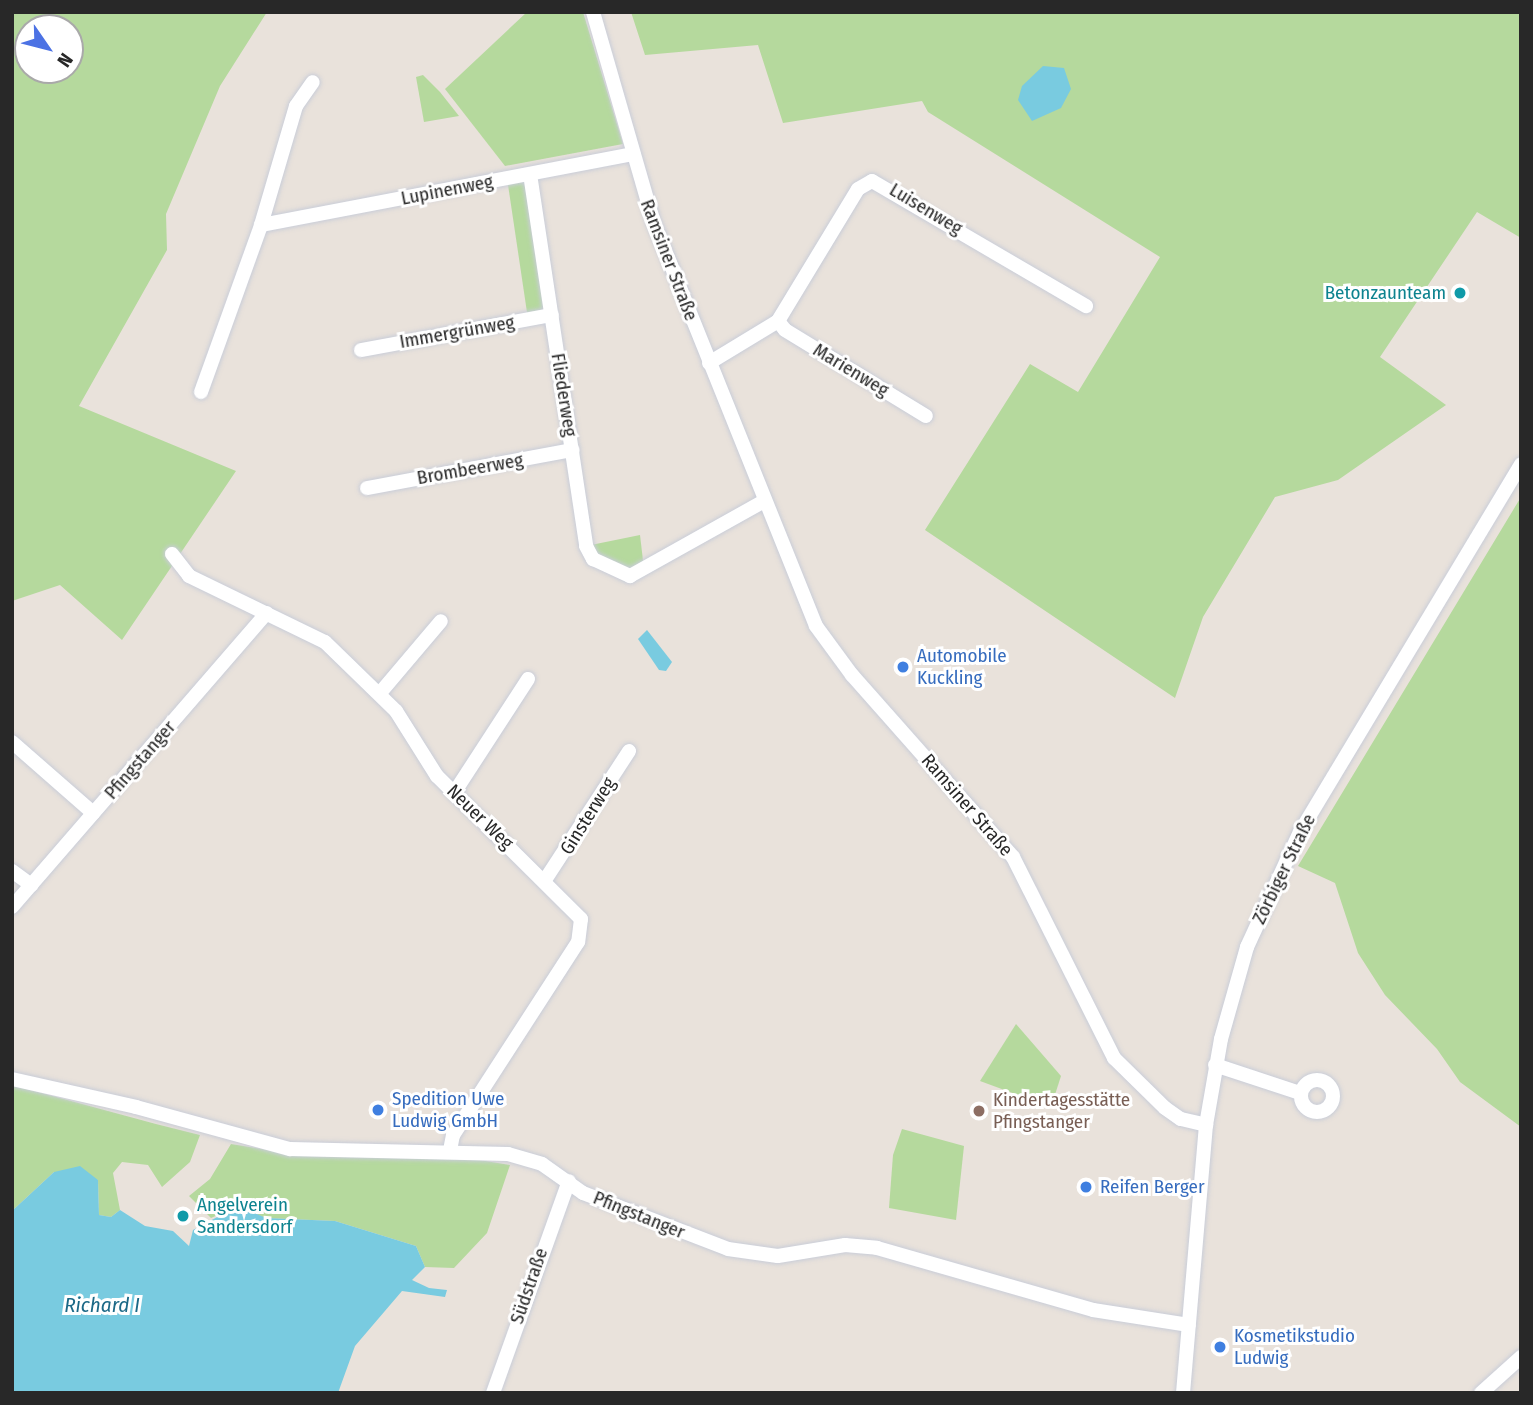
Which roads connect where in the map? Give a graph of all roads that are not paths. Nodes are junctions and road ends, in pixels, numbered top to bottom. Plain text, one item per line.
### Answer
1 (593, 12) edge
2 (313, 82) dead end
3 (633, 154) junction
4 (530, 174) junction
5 (261, 225) junction
6 (1086, 306) dead end
7 (552, 315) junction
8 (778, 321) junction
9 (361, 349) dead end
10 (709, 363) junction
11 (201, 392) dead end
12 (926, 416) dead end
13 (573, 450) junction
14 (1521, 464) edge
15 (367, 488) dead end
16 (764, 501) junction
17 (172, 554) dead end
18 (267, 613) junction
19 (441, 621) dead end
20 (528, 679) dead end
21 (380, 693) junction
22 (12, 742) edge
23 (629, 751) dead end
24 (454, 793) junction
25 (93, 813) junction
26 (12, 871) edge
27 (545, 880) junction
28 (31, 885) junction
29 (12, 907) edge
30 (1216, 1065) junction
31 (12, 1079) edge
32 (1300, 1093) dead end
33 (1206, 1125) junction
34 (450, 1152) junction
35 (569, 1181) junction
36 (1189, 1325) junction
37 (1521, 1357) edge
38 (493, 1393) edge
39 (1183, 1393) edge
40 (1481, 1393) edge

1 - 3 street, Ramsiner Straße
2 - 5 street
3 - 4 street, Lupinenweg
3 - 10 street, Ramsiner Straße
4 - 5 street, Lupinenweg
4 - 7 street, Fliederweg
5 - 11 street
6 - 8 street, Luisenweg
7 - 9 street, Immergrünweg
7 - 13 street, Fliederweg
8 - 10 street, Luisenweg
8 - 12 street, Marienweg
10 - 16 street, Ramsiner Straße
13 - 15 street, Brombeerweg
13 - 16 street, Fliederweg
14 - 30 street, Zörbiger Straße
16 - 33 street, Ramsiner Straße
17 - 18 street, Neuer Weg
18 - 21 street, Neuer Weg
18 - 25 street, Pfingstanger
19 - 21 street
20 - 24 street
21 - 24 street, Neuer Weg
22 - 25 street
23 - 27 street, Ginsterweg
24 - 27 street, Neuer Weg
25 - 28 street, Pfingstanger
26 - 28 street
27 - 34 street, Neuer Weg
28 - 29 street, Pfingstanger
30 - 32 street
30 - 33 street, Zörbiger Straße
31 - 34 street, Pfingstanger
33 - 36 street, Zörbiger Straße
34 - 35 street, Pfingstanger
35 - 36 street, Pfingstanger
35 - 38 street, Südstraße
36 - 39 street, Zörbiger Straße
37 - 40 street

